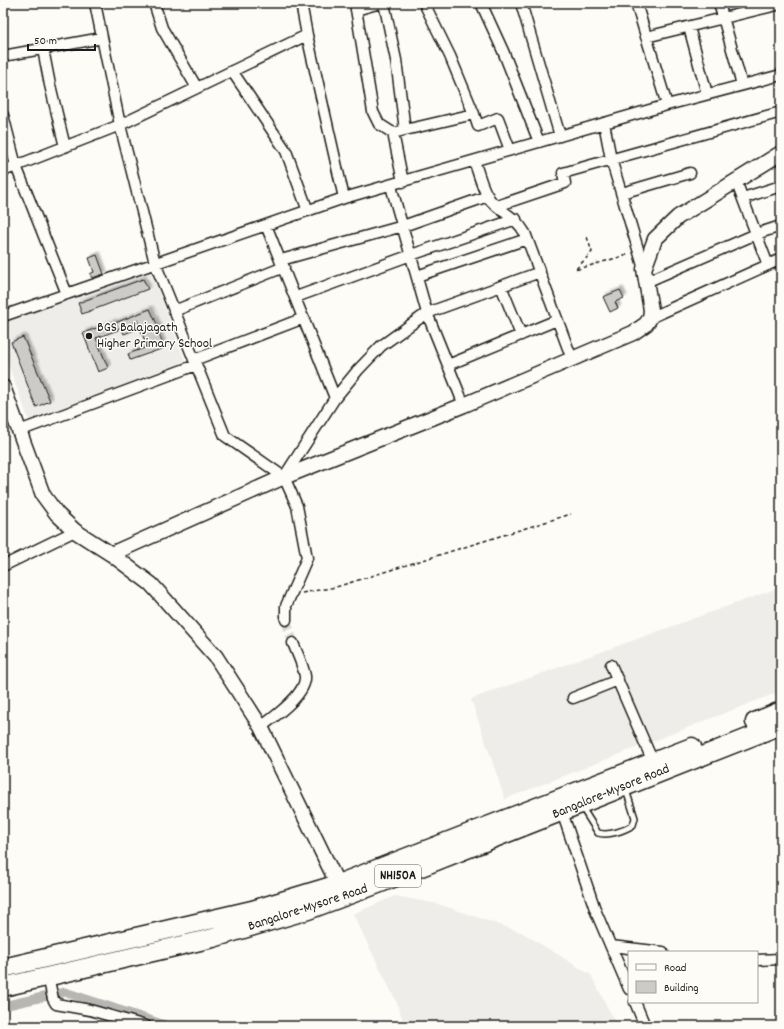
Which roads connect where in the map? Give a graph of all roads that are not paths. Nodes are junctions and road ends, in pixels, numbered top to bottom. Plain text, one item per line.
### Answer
1 (95, 3) edge
2 (154, 3) edge
3 (301, 3) edge
4 (380, 3) edge
5 (384, 3) edge
6 (424, 3) edge
7 (481, 3) edge
8 (522, 3) edge
9 (636, 3) edge
10 (719, 3) edge
11 (781, 4) edge
12 (355, 6) edge
13 (722, 18) junction
14 (689, 27) junction
15 (307, 35) junction
16 (646, 37) junction
17 (102, 38) junction
18 (43, 49) junction
19 (3, 56) edge
20 (232, 71) junction
21 (781, 75) edge
22 (742, 85) junction
23 (198, 88) junction
24 (707, 94) junction
25 (667, 105) junction
26 (781, 112) edge
27 (474, 114) junction
28 (3, 115) edge
29 (604, 123) junction
30 (120, 125) junction
31 (405, 130) junction
32 (393, 133) junction
33 (560, 136) junction
34 (538, 142) junction
35 (65, 147) junction
36 (510, 150) junction
37 (781, 153) edge
38 (612, 159) junction
39 (474, 161) junction
40 (16, 166) junction
41 (3, 171) edge
42 (690, 173) dead end
43 (736, 181) junction
44 (403, 182) junction
45 (391, 186) junction
46 (781, 186) edge
47 (622, 193) junction
48 (488, 196) junction
49 (344, 198) junction
50 (743, 198) junction
51 (497, 206) junction
52 (308, 210) junction
53 (516, 220) junction
54 (266, 225) junction
55 (402, 226) junction
56 (781, 226) edge
57 (756, 234) junction
58 (527, 239) junction
59 (411, 255) junction
60 (781, 259) edge
61 (154, 264) junction
62 (282, 264) junction
63 (768, 265) junction
64 (540, 272) junction
65 (417, 276) junction
66 (645, 276) junction
67 (501, 286) junction
68 (67, 294) junction
69 (296, 297) junction
70 (174, 311) junction
71 (427, 313) junction
72 (3, 316) edge
73 (304, 318) junction
74 (650, 318) junction
75 (557, 320) junction
76 (521, 335) junction
77 (572, 359) junction
78 (195, 362) junction
79 (448, 365) junction
80 (3, 387) edge
81 (335, 398) junction
82 (464, 405) junction
83 (20, 431) junction
84 (284, 478) junction
85 (75, 531) junction
86 (111, 554) junction
87 (3, 566) edge
88 (286, 620) tunnel mouth
89 (293, 643) tunnel mouth
90 (611, 665) dead end
91 (618, 680) junction
92 (573, 698) dead end
93 (781, 712) edge
94 (781, 725) edge
95 (261, 727) junction
96 (653, 762) junction
97 (624, 787) junction
98 (578, 798) junction
99 (562, 812) junction
100 (341, 890) junction
101 (611, 946) junction
102 (654, 951) edge
103 (758, 960) edge
104 (781, 960) edge
105 (3, 968) edge
106 (628, 986) edge
107 (3, 987) edge
108 (51, 989) junction
109 (635, 1003) edge
110 (146, 1026) edge
111 (645, 1026) edge

1 - 17 street
2 - 23 street
3 - 15 street
4 - 12 street
5 - 31 street
6 - 27 street
7 - 34 street
8 - 33 street
9 - 16 street
10 - 13 street
11 - 13 street
12 - 32 street
13 - 14 street
13 - 22 street
14 - 16 street
14 - 24 street
15 - 20 street
15 - 49 street
16 - 25 street
17 - 18 street
17 - 30 street
18 - 19 street
18 - 35 street
20 - 23 street
20 - 52 street
21 - 22 street
22 - 24 street
23 - 30 street
24 - 25 street
25 - 29 street
26 - 38 street
27 - 31 street
27 - 36 street
28 - 40 street
29 - 33 street
29 - 38 street
30 - 35 street
30 - 61 street
31 - 32 street
32 - 44 street
33 - 34 street
34 - 36 street
35 - 40 street
36 - 39 street
37 - 43 street
38 - 47 street
38 - 51 street
39 - 44 street
39 - 48 street
40 - 41 street
40 - 68 street
42 - 47 street
43 - 50 street
43 - 66 street
44 - 45 street
45 - 49 street
45 - 55 street
46 - 50 street
47 - 66 street
48 - 51 street
48 - 55 street
49 - 52 street
50 - 57 street
51 - 53 street
52 - 54 street
53 - 58 street
53 - 59 street
54 - 61 street
54 - 62 street
55 - 59 street
55 - 62 street
56 - 57 street
57 - 63 street
57 - 66 street
58 - 64 street
58 - 65 street
59 - 65 street
59 - 69 street
60 - 63 street
61 - 68 street
61 - 70 street
62 - 69 street
62 - 70 street
63 - 74 street
64 - 67 street
64 - 75 street
65 - 71 street
66 - 74 street
67 - 71 street
67 - 76 street
68 - 72 street
69 - 73 street
70 - 78 street
71 - 79 street
71 - 81 street
73 - 78 street
73 - 81 street
74 - 77 street
75 - 76 street
75 - 77 street
76 - 79 street
77 - 82 street
78 - 83 street
78 - 84 street
79 - 82 street
80 - 83 street
81 - 84 street
82 - 84 street
83 - 85 street
84 - 86 street
84 - 88 street
85 - 86 street
85 - 87 street
86 - 95 street
89 - 95 street
90 - 91 street
91 - 92 street
91 - 96 street
93 - 96 highway, Bangalore-Mysore Road / NH150A
94 - 97 highway, Bangalore-Mysore Road / NH150A
95 - 100 street
96 - 98 highway, Bangalore-Mysore Road / NH150A
97 - 98 highway, Bangalore-Mysore Road / NH150A
97 - 98 lane
98 - 99 highway, Bangalore-Mysore Road / NH150A
98 - 100 highway, Bangalore-Mysore Road / NH150A
99 - 100 highway, Bangalore-Mysore Road / NH150A
99 - 101 street
100 - 105 highway, Bangalore-Mysore Road / NH150A
100 - 108 highway, Bangalore-Mysore Road / NH150A
101 - 102 street
101 - 106 street
103 - 104 street
107 - 108 highway, Bangalore-Mysore Road / NH150A
108 - 110 street
109 - 111 street

